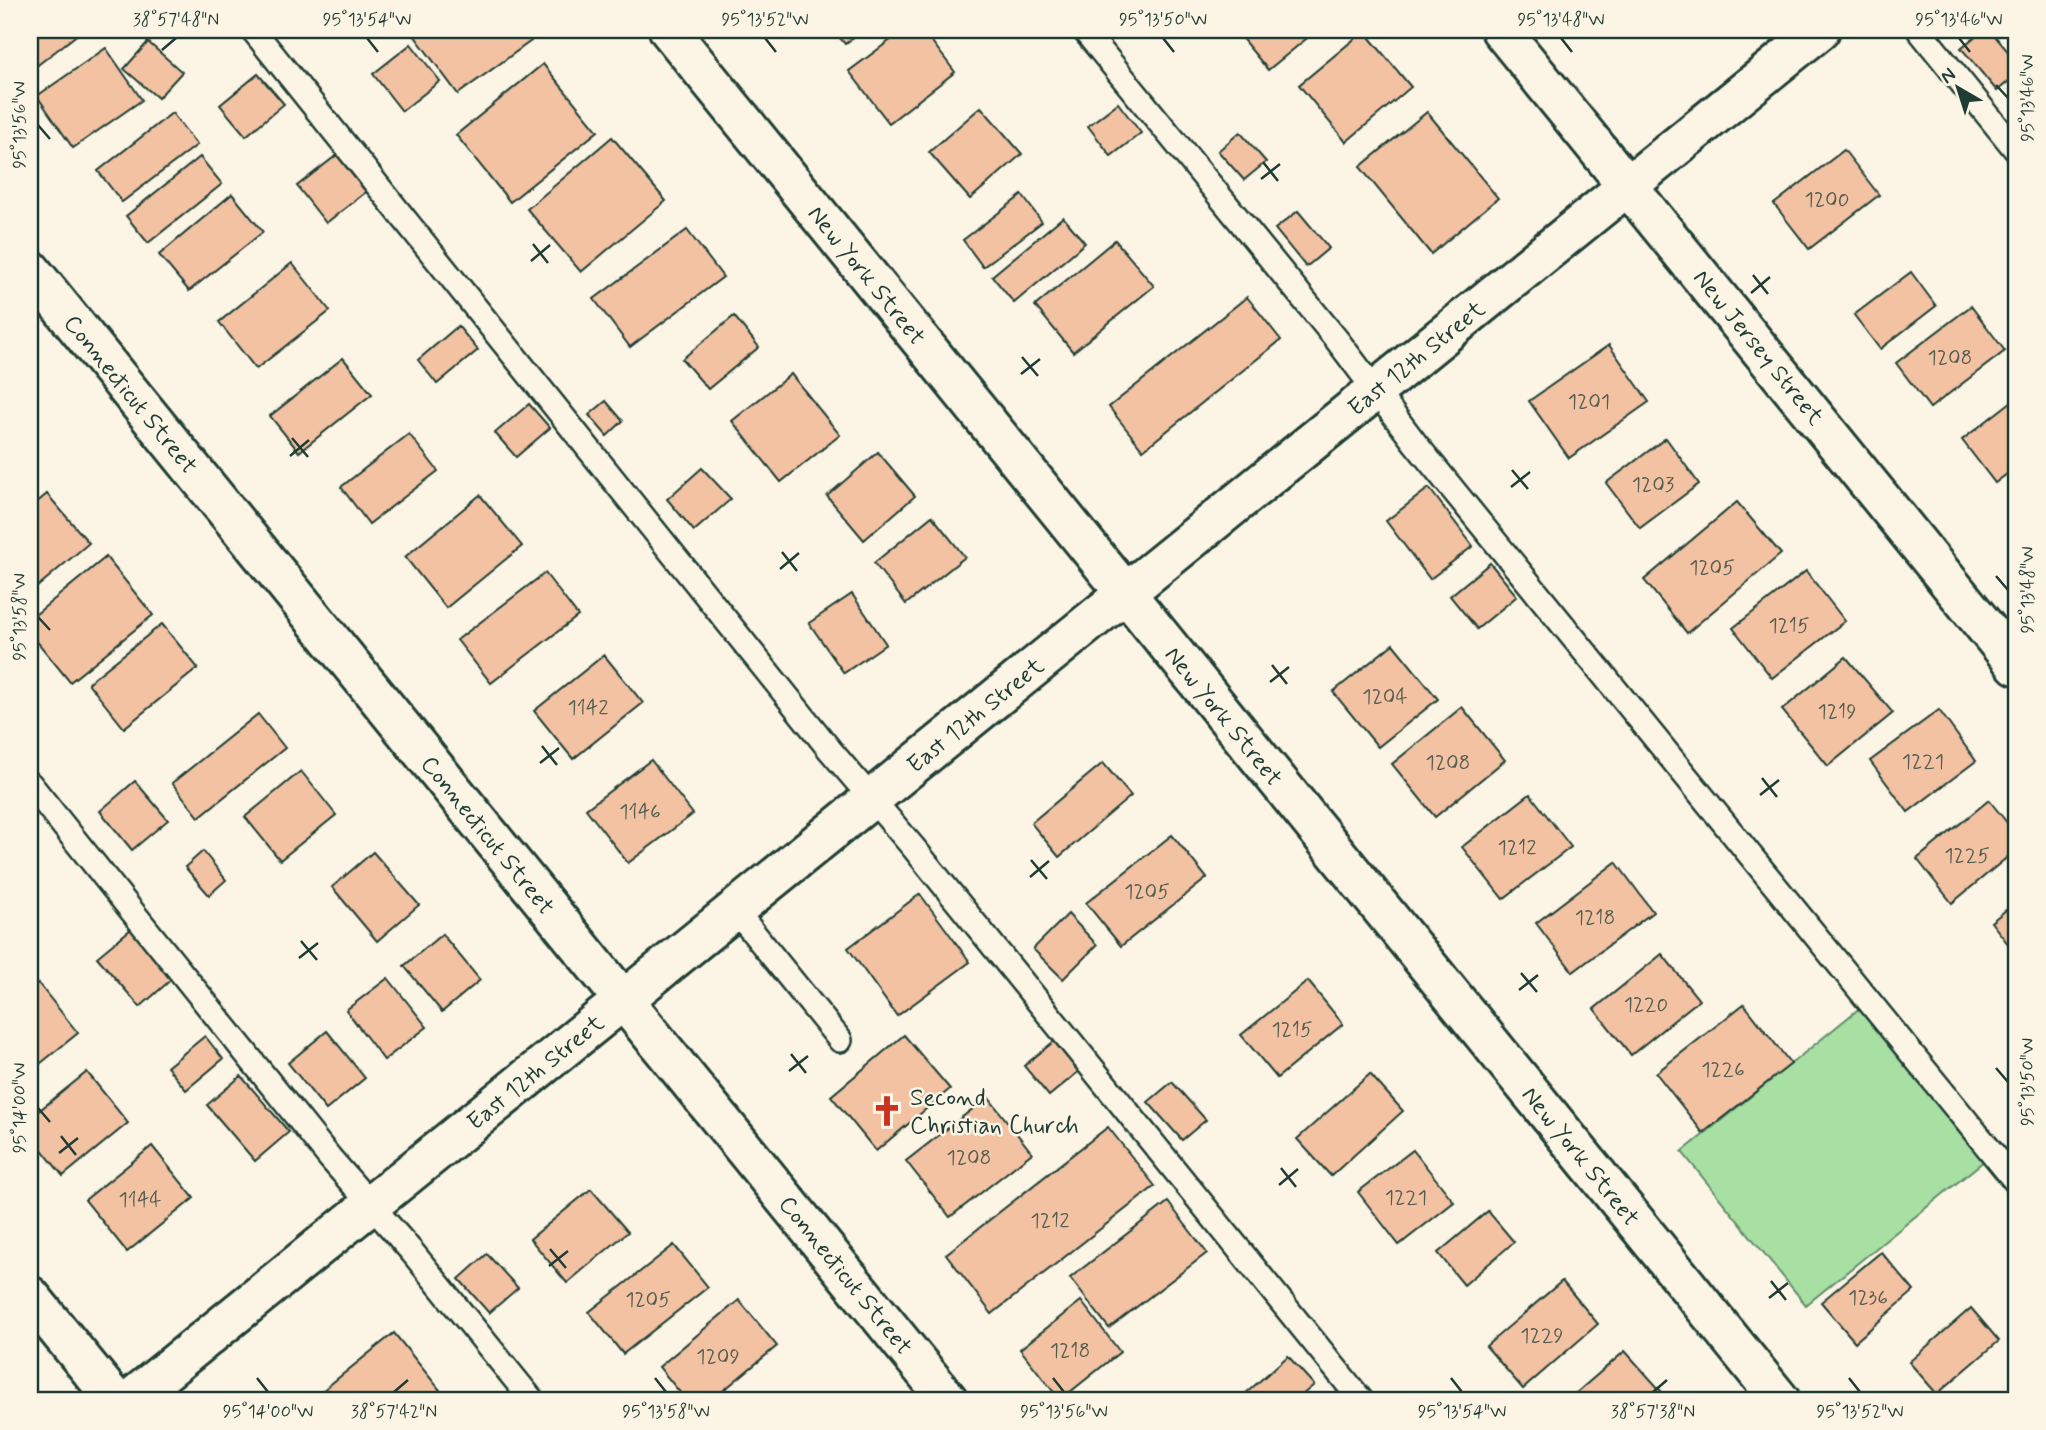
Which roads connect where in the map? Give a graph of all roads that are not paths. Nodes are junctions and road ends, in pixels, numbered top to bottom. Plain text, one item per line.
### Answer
1 (253, 30) edge
2 (669, 30) edge
3 (1083, 30) edge
4 (1501, 30) edge
5 (1820, 30) edge
6 (1919, 30) edge
7 (2016, 150) edge
8 (1628, 186) junction
9 (30, 269) edge
10 (1375, 391) junction
11 (1125, 594) junction
12 (2016, 665) edge
13 (30, 784) edge
14 (872, 798) junction
15 (735, 909) junction
16 (623, 1001) junction
17 (840, 1040) dead end
18 (2016, 1182) edge
19 (371, 1205) junction
20 (30, 1296) edge
21 (115, 1400) edge
22 (130, 1400) edge
23 (532, 1400) edge
24 (948, 1400) edge
25 (1361, 1400) edge
26 (1780, 1400) edge

1 - 14 lane
2 - 11 street, New York Street
3 - 10 lane
4 - 8 street, New Jersey Street
5 - 8 street, East 12th Street
6 - 7 lane
8 - 10 street, East 12th Street
8 - 12 street, New Jersey Street
9 - 16 street, Connecticut Street
10 - 11 street, East 12th Street
10 - 18 lane
11 - 14 street, East 12th Street
11 - 26 street, New York Street
13 - 19 lane
14 - 15 street, East 12th Street
14 - 25 lane
15 - 16 street, East 12th Street
15 - 17 lane
16 - 19 street, East 12th Street
16 - 24 street, Connecticut Street
19 - 22 street, East 12th Street
19 - 23 lane
20 - 21 street

